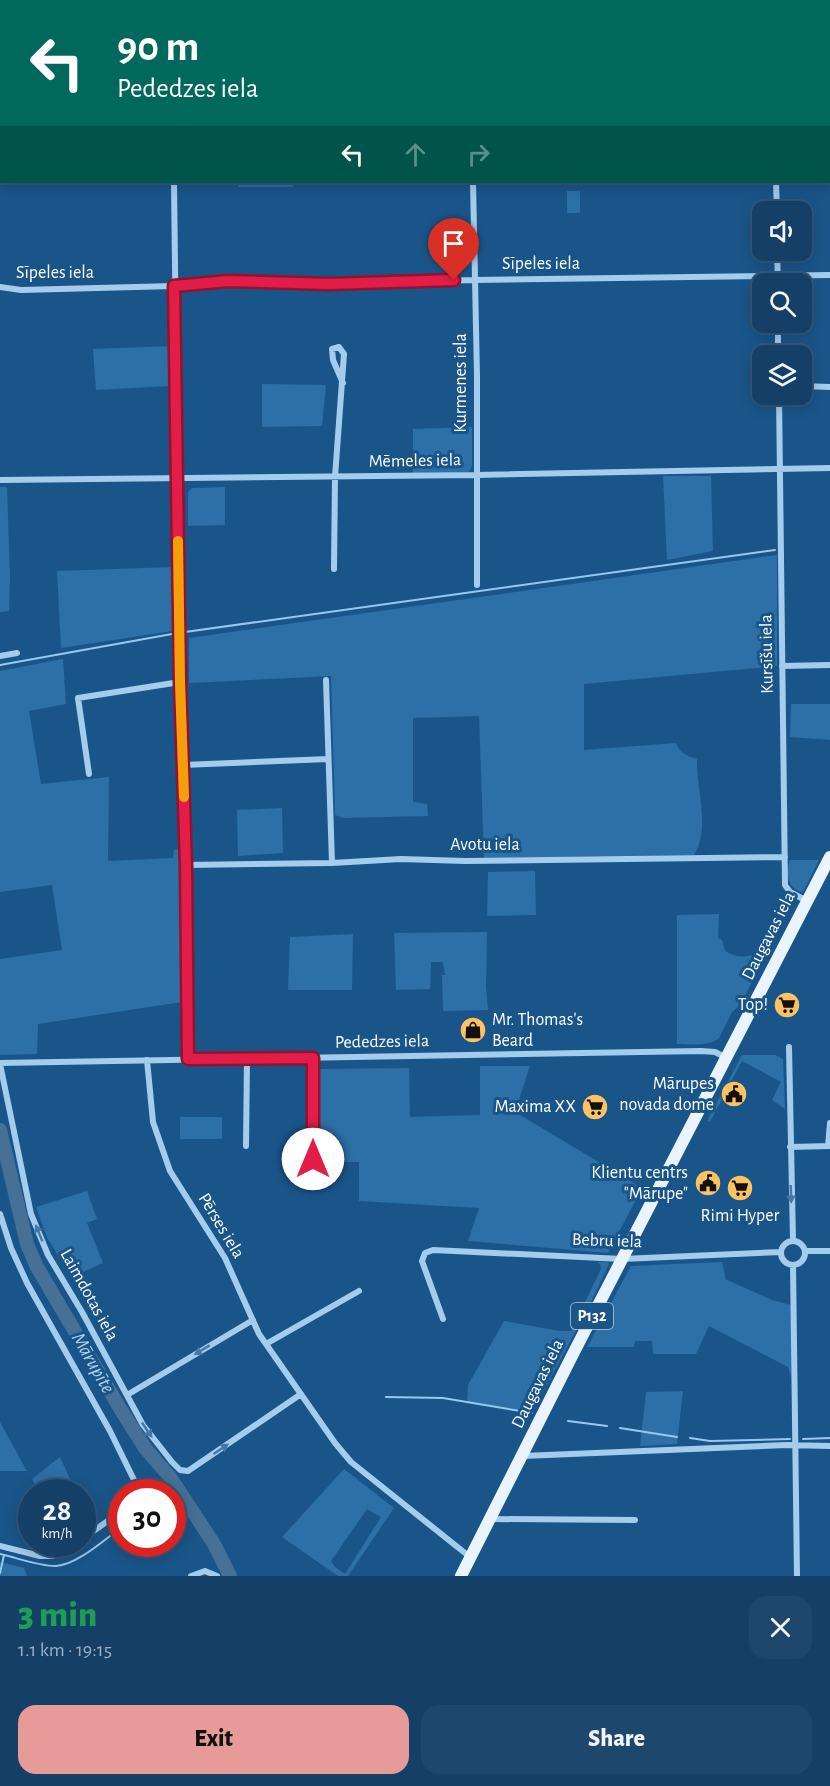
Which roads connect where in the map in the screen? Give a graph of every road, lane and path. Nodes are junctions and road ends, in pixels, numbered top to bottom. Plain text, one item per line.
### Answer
1 (174, 183) edge
2 (473, 183) edge
3 (777, 183) edge
4 (777, 201) edge
5 (830, 275) edge
6 (812, 277) edge
7 (474, 280) junction
8 (752, 280) edge
9 (0, 286) edge
10 (174, 286) junction
11 (343, 383) junction
12 (812, 386) edge
13 (830, 387) edge
14 (779, 405) edge
15 (780, 468) junction
16 (830, 468) edge
17 (476, 475) junction
18 (335, 477) junction
19 (178, 479) junction
20 (0, 480) edge
21 (334, 569) dead end
22 (477, 585) dead end
23 (17, 653) dead end
24 (0, 656) edge
25 (830, 665) edge
26 (782, 666) junction
27 (326, 680) dead end
28 (180, 682) junction
29 (328, 759) junction
30 (183, 765) junction
31 (89, 774) dead end
32 (785, 857) junction
33 (830, 857) edge
34 (332, 863) junction
35 (186, 865) junction
36 (808, 901) junction
37 (789, 1047) dead end
38 (313, 1058) junction
39 (727, 1058) junction
40 (188, 1059) junction
41 (247, 1059) junction
42 (147, 1060) junction
43 (0, 1063) edge
44 (830, 1123) edge
45 (246, 1146) dead end
46 (829, 1146) edge
47 (790, 1147) junction
48 (313, 1159) dead end
49 (0, 1214) edge
50 (793, 1240) junction
51 (805, 1251) junction
52 (830, 1251) edge
53 (781, 1252) junction
54 (622, 1259) junction
55 (793, 1265) junction
56 (359, 1291) dead end
57 (442, 1319) dead end
58 (253, 1320) junction
59 (266, 1344) junction
60 (301, 1394) junction
61 (127, 1395) junction
62 (796, 1446) junction
63 (830, 1446) edge
64 (524, 1456) junction
65 (134, 1479) edge
66 (491, 1519) junction
67 (635, 1520) dead end
68 (0, 1545) edge
69 (18, 1550) edge
70 (471, 1557) junction
71 (191, 1576) edge
72 (217, 1576) edge
73 (461, 1576) edge
74 (797, 1576) edge

1 - 10 street
2 - 7 street, Kurmenes iela
3 - 4 street
5 - 6 street, Sīpeles iela
7 - 8 street, Sīpeles iela
7 - 10 street, Sīpeles iela
7 - 17 street, Kurmenes iela
9 - 10 street, Sīpeles iela
10 - 19 street
11 - 11 street
11 - 18 street
12 - 13 street
14 - 15 street, Kursīšu iela
15 - 16 street, Mēmeles iela
15 - 17 street, Mēmeles iela
15 - 26 street, Kursīšu iela
17 - 18 street, Mēmeles iela
17 - 22 street, Kurmenes iela
18 - 19 street, Mēmeles iela
18 - 21 street
19 - 20 street, Mēmeles iela
19 - 28 street
23 - 24 street
25 - 26 street
26 - 32 street, Kursīšu iela
27 - 29 street
28 - 30 street
28 - 31 street
29 - 30 street
29 - 34 street
30 - 35 street
32 - 34 street, Avotu iela
32 - 36 street, Kursīšu iela
33 - 36 main road, Daugavas iela / P132
34 - 35 street, Avotu iela
35 - 40 street
36 - 39 main road, Daugavas iela / P132
37 - 47 street
38 - 39 street, Pededzes iela
38 - 41 street, Pededzes iela
38 - 48 street
39 - 54 main road, Daugavas iela / P132
40 - 41 street, Pededzes iela
40 - 42 street, Pededzes iela
41 - 45 street
42 - 43 street, Pededzes iela
42 - 58 street, Pērses iela
61 -> 43 street, Laimdotas iela
44 - 46 street
46 - 47 street
47 -> 50 street
49 - 65 street
50 - 51 street
50 - 53 street
51 - 52 street
51 - 55 street
53 - 54 street, Bebru iela
53 - 55 street
54 - 57 street, Bebru iela
54 - 64 main road, Daugavas iela / P132
55 - 62 street
56 - 59 street
58 - 59 street, Pērses iela
58 -> 61 street
59 - 60 street, Pērses iela
61 -> 60 street
60 - 70 street, Pērses iela
62 - 63 street
62 - 64 street
62 - 74 street
64 - 66 main road, Daugavas iela / P132
66 - 67 street
66 - 70 main road, Daugavas iela / P132
68 - 69 street
70 - 73 main road, Daugavas iela / P132
71 - 72 street

